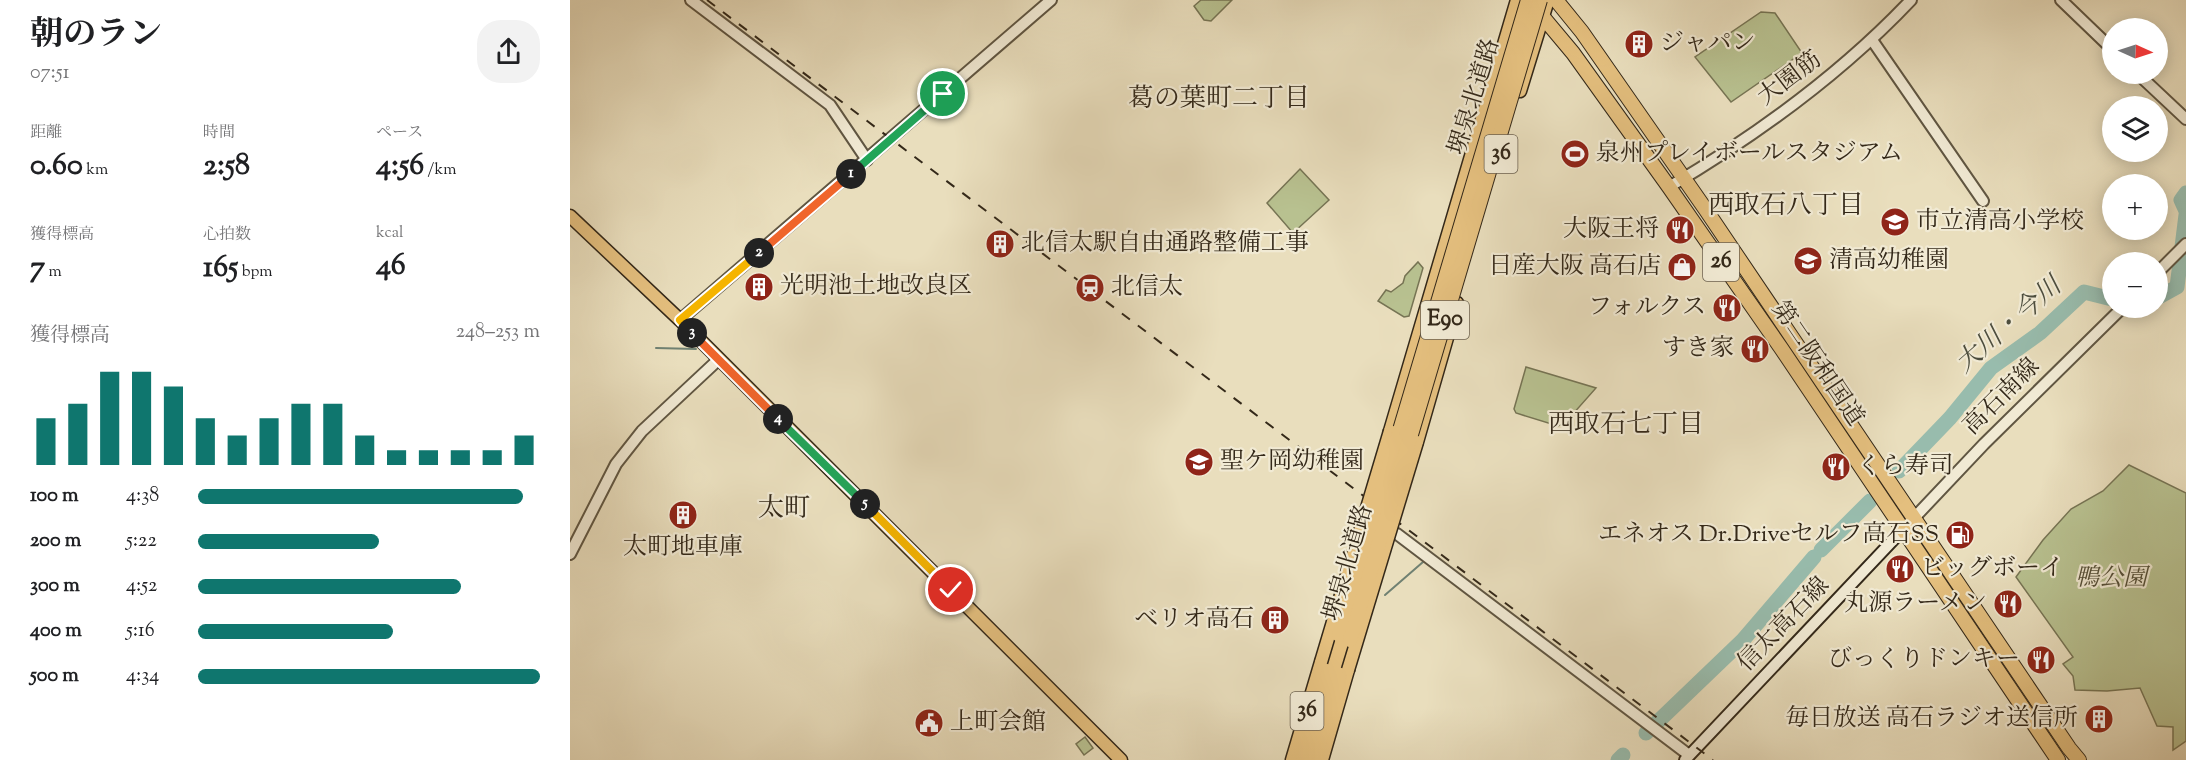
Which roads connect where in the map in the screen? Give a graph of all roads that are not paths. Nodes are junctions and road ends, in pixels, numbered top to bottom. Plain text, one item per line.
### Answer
1 (691, 0) edge
2 (1051, 0) edge
3 (1516, 0) edge
4 (1528, 0) edge
5 (1540, 0) edge
6 (1548, 0) edge
7 (1556, 0) edge
8 (1911, 0) edge
9 (2061, 0) edge
10 (1543, 17) junction
11 (2102, 39) edge
12 (1872, 40) junction
13 (2149, 84) edge
14 (2186, 119) edge
15 (867, 160) junction
16 (1684, 179) junction
17 (1669, 187) junction
18 (1983, 201) dead end
19 (570, 216) edge
20 (2182, 247) edge
21 (2168, 262) edge
22 (2112, 318) edge
23 (680, 320) junction
24 (718, 360) junction
25 (1390, 431) junction
26 (1417, 442) junction
27 (1914, 518) junction
28 (1903, 532) junction
29 (1397, 534) dead end
30 (570, 554) edge
31 (1345, 638) junction
32 (1687, 758) edge
33 (1121, 760) edge
34 (1292, 760) edge
35 (1303, 760) edge
36 (1314, 760) edge
37 (1322, 760) edge
38 (2058, 760) edge
39 (2079, 760) edge

1 - 15 street
2 - 15 street
3 - 25 main road, 36
4 - 10 highway, 第二阪和国道 / 26
4 - 31 highway, 堺泉北道路 / E90, bridge
5 - 31 highway, 堺泉北道路 / E90, bridge
6 - 10 main road, 36
7 - 16 highway, 第二阪和国道 / 26
8 - 12 street, 大園筋
9 - 11 street
10 - 17 highway, 第二阪和国道 / 26
10 - 26 main road, 36
12 - 16 street, 大園筋
12 - 18 street
13 - 14 street
15 - 23 street
16 - 17 street, 大園筋
16 - 27 highway, 第二阪和国道 / 26
17 - 28 highway, 第二阪和国道 / 26
19 - 23 main road
20 - 21 street
22 - 27 street, 高石南線
23 - 24 main road
24 - 30 street
24 - 33 main road
25 - 31 highway, bridge
25 - 34 main road, 36, bridge
26 - 31 highway, bridge
26 - 37 main road, 36, bridge
27 - 28 street, 信太高石線
27 - 39 highway, 第二阪和国道 / 26
28 - 32 street, 信太高石線
28 - 38 highway, 第二阪和国道 / 26
29 - 32 street
31 - 35 highway, 堺泉北道路 / E90
31 - 36 highway, 堺泉北道路 / E90

